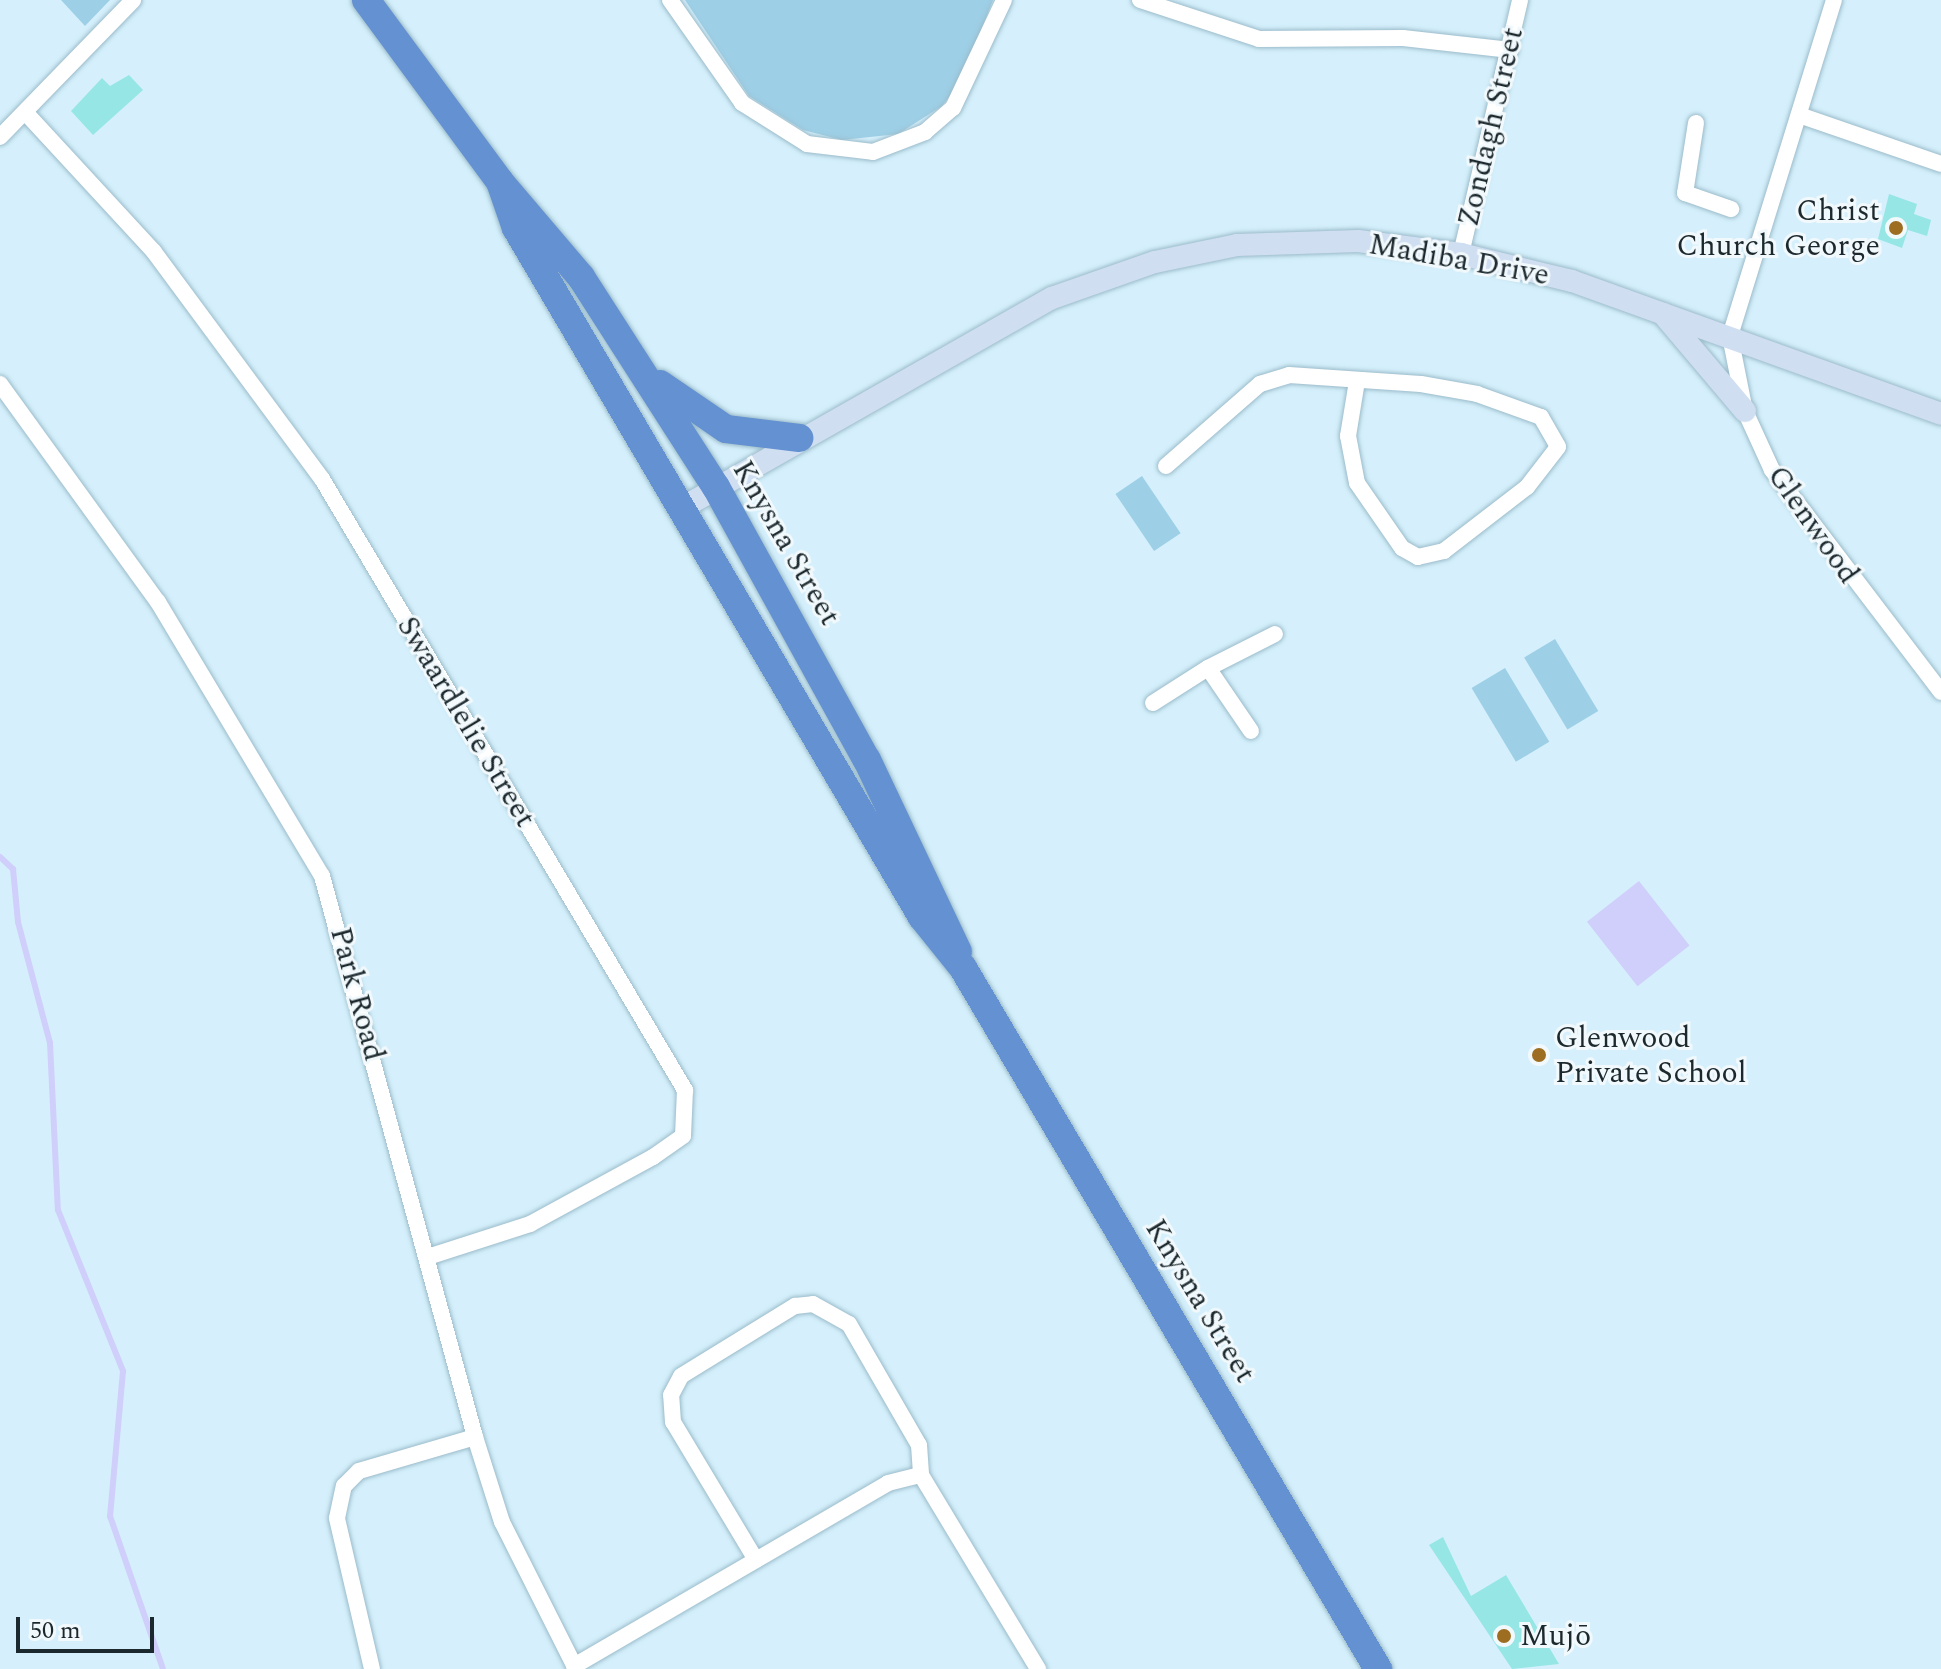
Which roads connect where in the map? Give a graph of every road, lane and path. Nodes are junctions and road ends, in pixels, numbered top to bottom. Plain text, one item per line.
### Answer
1 (133, 0) edge
2 (366, 0) edge
3 (670, 0) edge
4 (1004, 0) edge
5 (1140, 0) edge
6 (1520, 0) edge
7 (1834, 0) edge
8 (1510, 50) junction
9 (25, 112) junction
10 (1799, 115) junction
11 (1696, 123) dead end
12 (0, 137) edge
13 (1941, 164) edge
14 (500, 182) junction
15 (1731, 209) dead end
16 (1461, 254) junction
17 (1661, 312) junction
18 (1730, 336) junction
19 (641, 368) junction
20 (1357, 381) junction
21 (0, 384) edge
22 (1745, 411) junction
23 (1941, 414) edge
24 (799, 438) junction
25 (1166, 466) dead end
26 (716, 487) junction
27 (682, 508) junction
28 (1275, 634) dead end
29 (1208, 668) junction
30 (1941, 692) edge
31 (1153, 703) dead end
32 (1251, 731) dead end
33 (963, 968) junction
34 (431, 1256) junction
35 (475, 1437) junction
36 (921, 1475) junction
37 (756, 1560) junction
38 (575, 1667) edge
39 (372, 1669) edge
40 (1038, 1669) edge
41 (1378, 1669) edge

1 - 9 street
2 - 14 highway, Knysna Street
3 - 4 street
5 - 8 street
6 - 8 street, Zondagh Street
7 - 10 street
8 - 16 street, Zondagh Street
9 - 12 street
9 - 34 street, Swaardlelie Street
10 - 13 street
10 - 18 street
11 - 15 street
14 - 19 highway, Knysna Street
14 - 27 highway, Knysna Street
16 - 17 street, Madiba Drive
16 - 24 street, Madiba Drive
17 - 18 street, Madiba Drive
17 - 22 street
18 - 22 street, Glenwood
18 - 23 street, Madiba Drive
19 - 24 highway
19 - 26 highway, Knysna Street
20 - 20 street
20 - 25 street
21 - 34 street, Park Road
22 - 30 street, Glenwood
24 - 26 street, Madiba Drive
26 - 27 street, Madiba Drive
26 - 33 highway, Knysna Street
27 - 33 highway, Knysna Street
28 - 29 street
29 - 31 street
29 - 32 street
33 - 41 highway, Knysna Street
34 - 35 street, Park Road
35 - 38 street, Park Road
35 - 39 street
36 - 37 street
36 - 37 street
36 - 40 street
37 - 38 street

